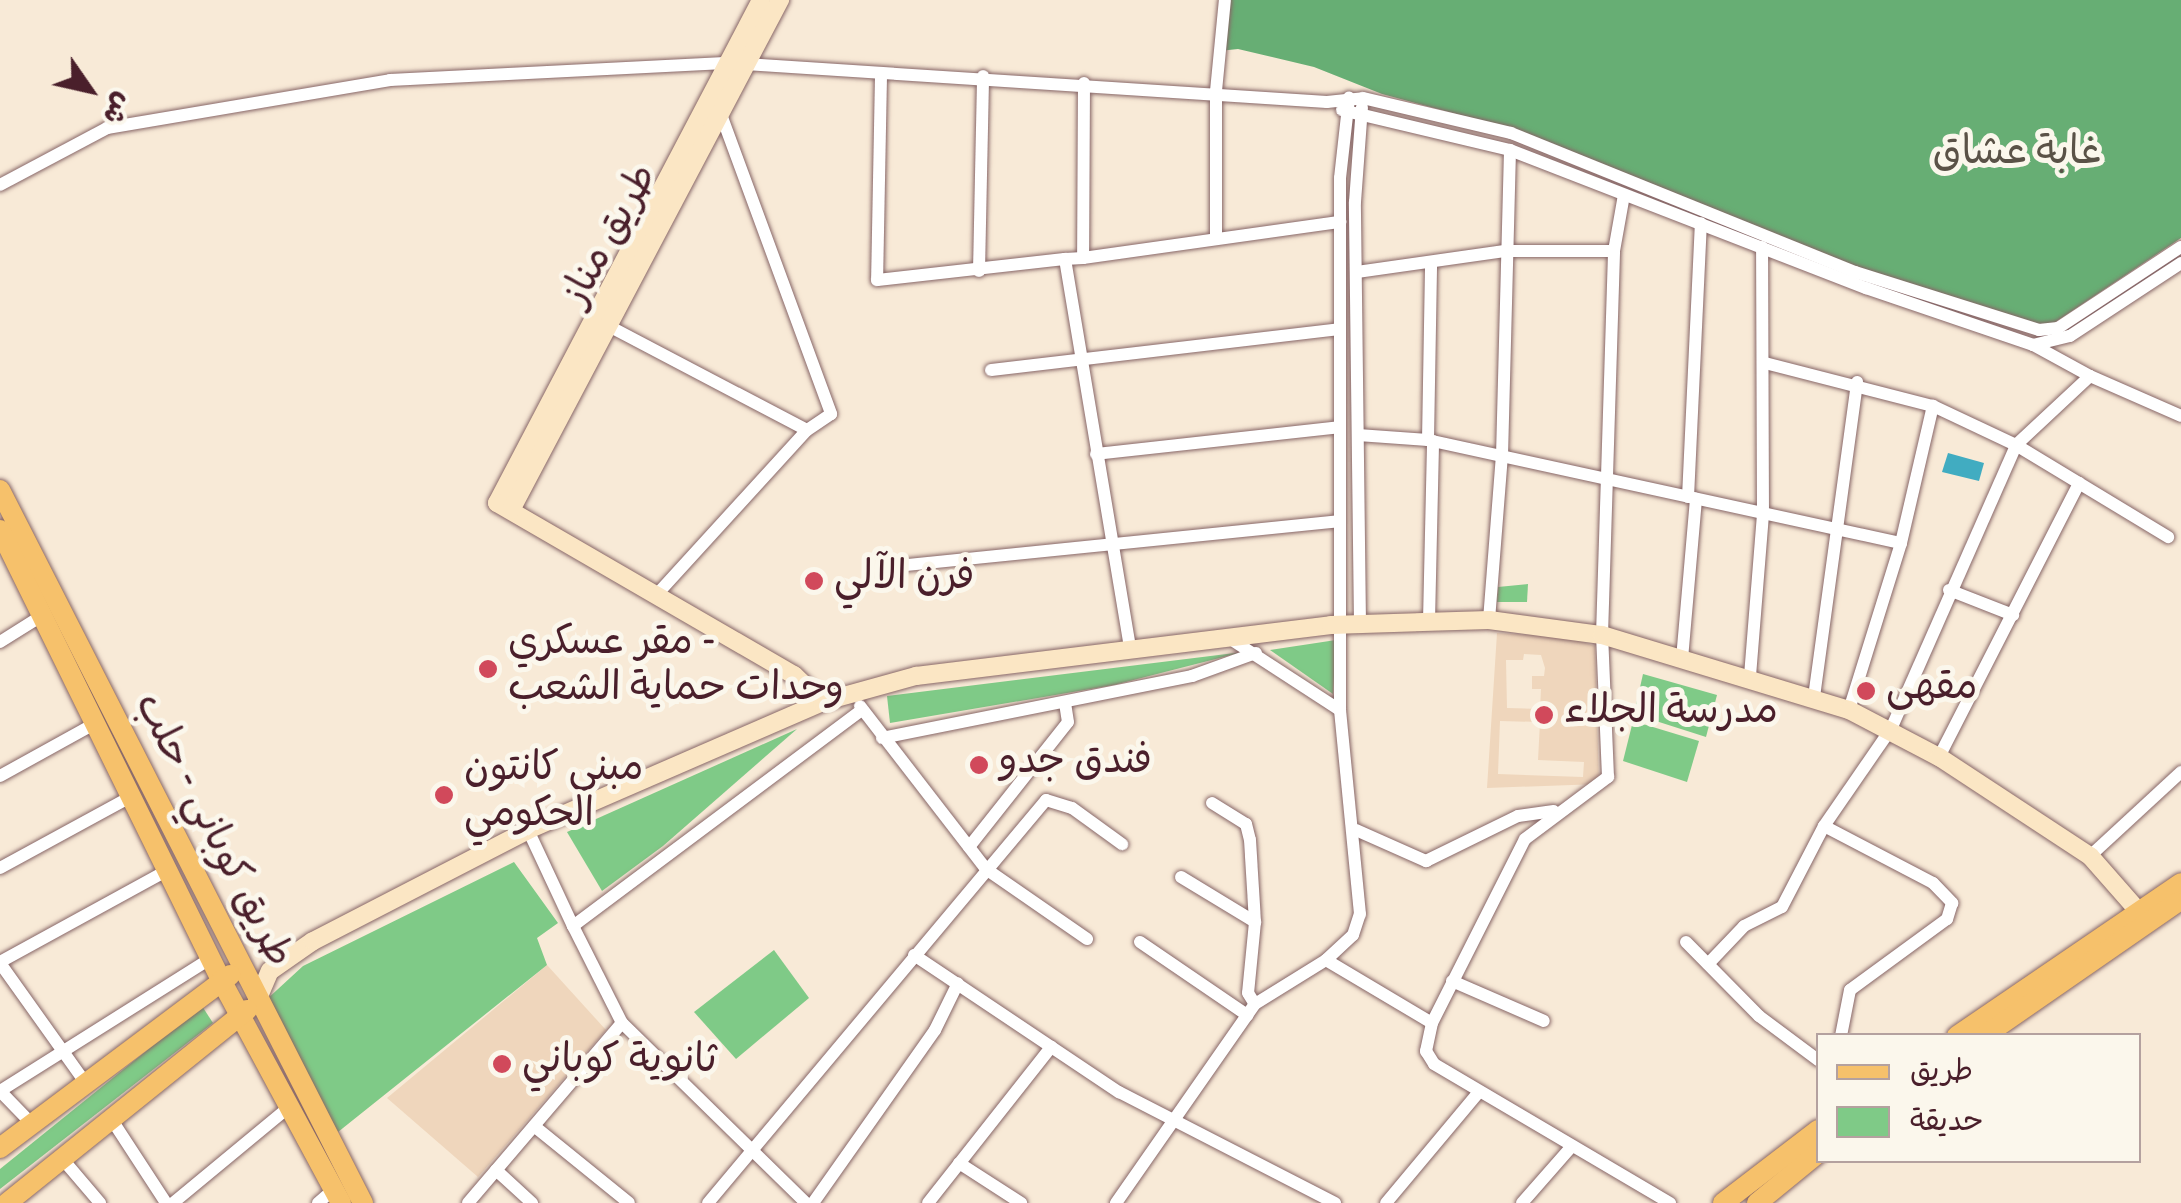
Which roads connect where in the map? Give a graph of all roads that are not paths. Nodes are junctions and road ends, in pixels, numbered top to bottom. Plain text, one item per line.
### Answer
1 (761, 0) edge
2 (780, 0) edge
3 (1225, 0) edge
4 (739, 64) junction
5 (882, 76) junction
6 (983, 76) junction
7 (1084, 83) junction
8 (1216, 91) junction
9 (1355, 106) junction
10 (716, 107) junction
11 (1510, 150) junction
12 (0, 185) edge
13 (1624, 195) junction
14 (1340, 222) junction
15 (1701, 223) junction
16 (1216, 239) junction
17 (1762, 247) junction
18 (2181, 247) edge
19 (1505, 251) junction
20 (1614, 251) junction
21 (1083, 258) junction
22 (1066, 259) junction
23 (2181, 263) edge
24 (1431, 265) junction
25 (979, 271) junction
26 (1357, 272) junction
27 (597, 321) junction
28 (1340, 329) junction
29 (2032, 345) junction
30 (1080, 358) junction
31 (1766, 364) junction
32 (991, 370) dead end
33 (2090, 376) junction
34 (1857, 382) junction
35 (1933, 406) junction
36 (2181, 416) edge
37 (1340, 428) junction
38 (808, 430) junction
39 (1358, 435) junction
40 (1431, 441) junction
41 (2016, 444) junction
42 (1096, 454) junction
43 (1502, 456) junction
44 (1611, 479) junction
45 (2079, 483) junction
46 (0, 490) edge
47 (1692, 498) junction
48 (1764, 515) junction
49 (1340, 521) junction
50 (1836, 524) junction
51 (2168, 537) dead end
52 (2, 538) edge
53 (1901, 543) junction
54 (1113, 545) junction
55 (898, 566) dead end
56 (40, 590) junction
57 (1949, 590) junction
58 (658, 592) junction
59 (44, 615) junction
60 (2012, 615) junction
61 (1489, 620) junction
62 (1429, 621) junction
63 (1352, 624) junction
64 (1602, 635) junction
65 (1224, 636) junction
66 (0, 642) edge
67 (1130, 648) junction
68 (1256, 653) junction
69 (1682, 659) junction
70 (1750, 676) junction
71 (1814, 697) junction
72 (822, 702) junction
73 (858, 702) junction
74 (1066, 703) junction
75 (1340, 710) junction
76 (1849, 710) junction
77 (96, 723) junction
78 (1891, 729) junction
79 (882, 738) junction
80 (1939, 757) junction
81 (2181, 772) edge
82 (0, 776) edge
83 (132, 796) junction
84 (1212, 803) dead end
85 (1554, 811) junction
86 (1824, 826) junction
87 (528, 830) junction
88 (1356, 830) junction
89 (1122, 844) dead end
90 (968, 847) junction
91 (2090, 856) junction
92 (0, 868) edge
93 (986, 868) junction
94 (168, 870) junction
95 (1182, 877) dead end
96 (2181, 883) edge
97 (2181, 900) edge
98 (2145, 916) junction
99 (1255, 922) junction
100 (573, 926) junction
101 (1088, 939) dead end
102 (1140, 942) dead end
103 (1686, 942) dead end
104 (914, 955) junction
105 (211, 958) junction
106 (1326, 960) junction
107 (0, 962) edge
108 (1708, 964) junction
109 (270, 971) junction
110 (231, 975) junction
111 (1452, 981) junction
112 (958, 984) junction
113 (256, 1002) junction
114 (1251, 1010) junction
115 (240, 1017) junction
116 (1544, 1021) dead end
117 (622, 1022) junction
118 (1432, 1023) junction
119 (1842, 1033) edge
120 (1961, 1033) edge
121 (1988, 1033) edge
122 (1051, 1047) junction
123 (61, 1048) junction
124 (1816, 1059) edge
125 (85, 1082) junction
126 (0, 1091) edge
127 (1477, 1094) junction
128 (289, 1107) junction
129 (110, 1117) junction
130 (1170, 1118) junction
131 (32, 1123) junction
132 (534, 1126) junction
133 (1816, 1132) edge
134 (1572, 1146) junction
135 (0, 1148) edge
136 (754, 1148) junction
137 (1816, 1155) edge
138 (60, 1156) junction
139 (959, 1163) junction
140 (496, 1170) junction
141 (29, 1192) edge
142 (331, 1198) edge
143 (7, 1203) edge
144 (100, 1203) edge
145 (169, 1203) edge
146 (363, 1203) edge
147 (468, 1203) edge
148 (532, 1203) edge
149 (630, 1203) edge
150 (708, 1203) edge
151 (810, 1203) edge
152 (928, 1203) edge
153 (1021, 1203) edge
154 (1116, 1203) edge
155 (1334, 1203) edge
156 (1386, 1203) edge
157 (1522, 1203) edge
158 (1670, 1203) edge
159 (1723, 1203) edge
160 (1757, 1203) edge

1 - 4 main road, طريق مناز
2 - 4 main road, طريق مناز
3 - 8 street
4 - 5 street
4 - 10 main road, طريق مناز
4 - 12 street
5 - 6 street
5 - 25 street
6 - 7 street
6 - 25 street
7 - 8 street
7 - 21 street
8 - 9 street
8 - 16 street
9 - 11 street
9 - 14 street
9 - 18 street
9 - 26 street
10 - 27 main road, طريق مناز
10 - 38 street
11 - 13 street
11 - 19 street
13 - 15 street
13 - 20 street
14 - 16 street
14 - 28 street
15 - 17 street
15 - 47 street
16 - 21 street
17 - 29 street
17 - 31 street
19 - 20 street
19 - 24 street
19 - 43 street
20 - 44 street
21 - 22 street
22 - 25 street
22 - 30 street
23 - 29 street
24 - 26 street
24 - 40 street
26 - 39 street
27 - 38 street
27 - 58 main road, طريق مناز
28 - 30 street
28 - 37 street
29 - 33 street
30 - 32 street
30 - 42 street
31 - 34 street
31 - 48 street
33 - 36 street
33 - 41 street
34 - 35 street
34 - 50 street
35 - 41 street
35 - 53 street
37 - 42 street
37 - 49 street
38 - 58 street
39 - 40 street
39 - 63 street
40 - 43 street
40 - 62 street
41 - 45 street
41 - 57 street
42 - 54 street
43 - 44 street
43 - 61 street
44 - 47 street
44 - 64 street
45 - 51 street
45 - 60 street
46 - 56 main road, طريق كوباني - حلب
47 - 48 street
47 - 69 street
48 - 50 street
48 - 70 street
49 - 54 street
49 - 63 street
50 - 53 street
50 - 71 street
52 - 56 main road, طريق كوباني - حلب
53 - 76 street
54 - 55 street
54 - 67 street
56 - 59 main road, طريق كوباني - حلب
56 - 110 main road, طريق كوباني - حلب
57 - 60 street
57 - 78 street
58 - 72 main road
59 - 66 street
59 - 77 main road, طريق كوباني - حلب
60 - 80 street
61 - 62 main road
61 - 64 main road
62 - 63 main road
63 - 65 main road
63 - 75 street
64 - 69 main road
64 - 85 street
65 - 67 main road
65 - 68 street
67 - 73 main road
68 - 74 street
68 - 75 street
69 - 70 main road
70 - 71 main road
71 - 76 main road
72 - 73 main road
72 - 87 main road
73 - 79 street
73 - 100 street
74 - 79 street
74 - 90 street
75 - 88 street
76 - 78 main road
77 - 82 street
77 - 83 main road, طريق كوباني - حلب
78 - 80 main road
78 - 86 street
79 - 90 street
80 - 91 main road
81 - 91 street
83 - 92 street
83 - 94 main road, طريق كوباني - حلب
84 - 99 street
85 - 88 street
85 - 111 street
86 - 108 street
86 - 119 street
87 - 100 street
87 - 109 main road
88 - 106 street
89 - 93 street
90 - 93 street
91 - 98 main road
93 - 101 street
93 - 104 street
94 - 105 main road, طريق كوباني - حلب
94 - 107 street
95 - 99 street
96 - 98 main road
97 - 98 main road
98 - 120 main road
98 - 121 main road
99 - 114 street
100 - 117 street
102 - 114 street
103 - 108 street
104 - 112 street
104 - 136 street
105 - 110 main road, طريق كوباني - حلب
105 - 123 street
106 - 114 street
106 - 118 street
107 - 123 street
108 - 124 street
109 - 110 main road
109 - 113 main road
110 - 113 main road, طريق كوباني - حلب
110 - 115 main road, طريق كوباني - حلب
110 - 125 main road
111 - 116 street
111 - 118 street
112 - 122 street
112 - 151 street
113 - 115 main road
113 - 146 main road, طريق كوباني - حلب
114 - 130 street
115 - 128 main road, طريق كوباني - حلب
115 - 129 main road
117 - 132 street
117 - 136 street
118 - 127 street
122 - 130 street
122 - 139 street
123 - 125 street
123 - 126 street
125 - 131 main road
126 - 131 street
127 - 134 street
127 - 156 street
128 - 142 main road, طريق كوباني - حلب
128 - 145 street
129 - 138 main road
129 - 145 street
130 - 154 street
130 - 155 street
131 - 135 main road
132 - 140 street
132 - 149 street
133 - 159 main road
134 - 157 street
134 - 158 street
136 - 150 street
136 - 151 street
137 - 160 main road
138 - 141 main road
138 - 144 street
139 - 152 street
139 - 153 street
140 - 147 street
140 - 148 street
141 - 143 main road

